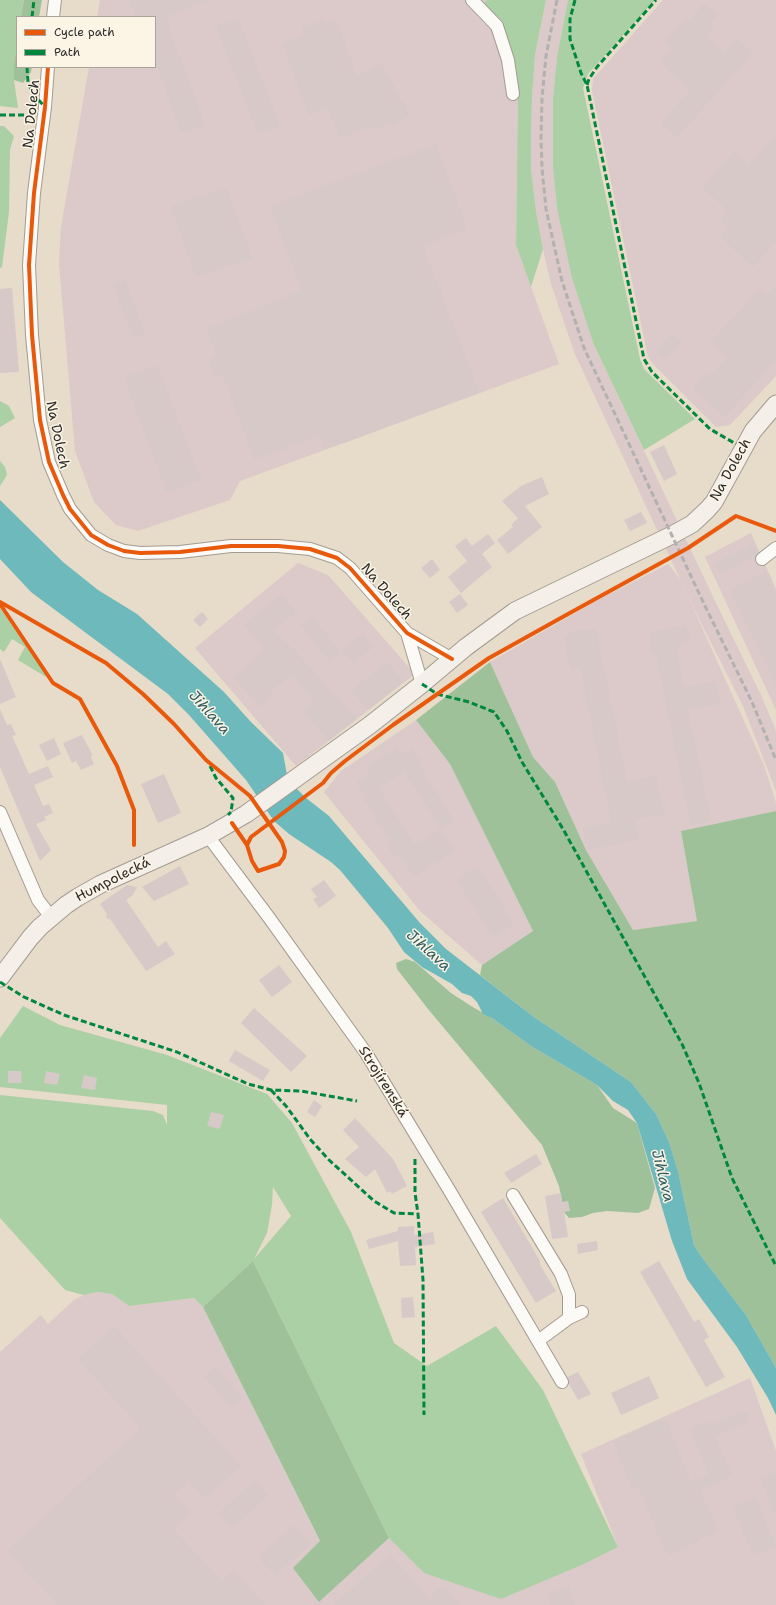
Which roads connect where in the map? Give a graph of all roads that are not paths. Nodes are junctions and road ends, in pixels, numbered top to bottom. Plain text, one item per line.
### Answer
1 (55, 0) edge
2 (472, 0) edge
3 (53, 16) edge
4 (48, 68) edge
5 (513, 94) dead end
6 (776, 404) edge
7 (776, 548) edge
8 (762, 559) dead end
9 (407, 633) junction
10 (452, 659) junction
11 (422, 684) junction
12 (0, 812) edge
13 (208, 836) junction
14 (51, 917) junction
15 (0, 978) edge
16 (513, 1195) dead end
17 (582, 1312) dead end
18 (569, 1318) junction
19 (538, 1341) junction
20 (562, 1382) dead end

1 - 3 street
2 - 5 street
4 - 9 street, Na Dolech
6 - 10 main road, Na Dolech
7 - 8 street
9 - 10 street, Na Dolech
9 - 11 street, Na Dolech
10 - 11 main road, Na Dolech
11 - 13 main road, Na Dolech
12 - 14 street
13 - 14 main road, Humpolecká
13 - 19 street, Strojírenská
14 - 15 main road, Humpolecká
16 - 18 street
17 - 18 street
18 - 19 street
19 - 20 street, Strojírenská

